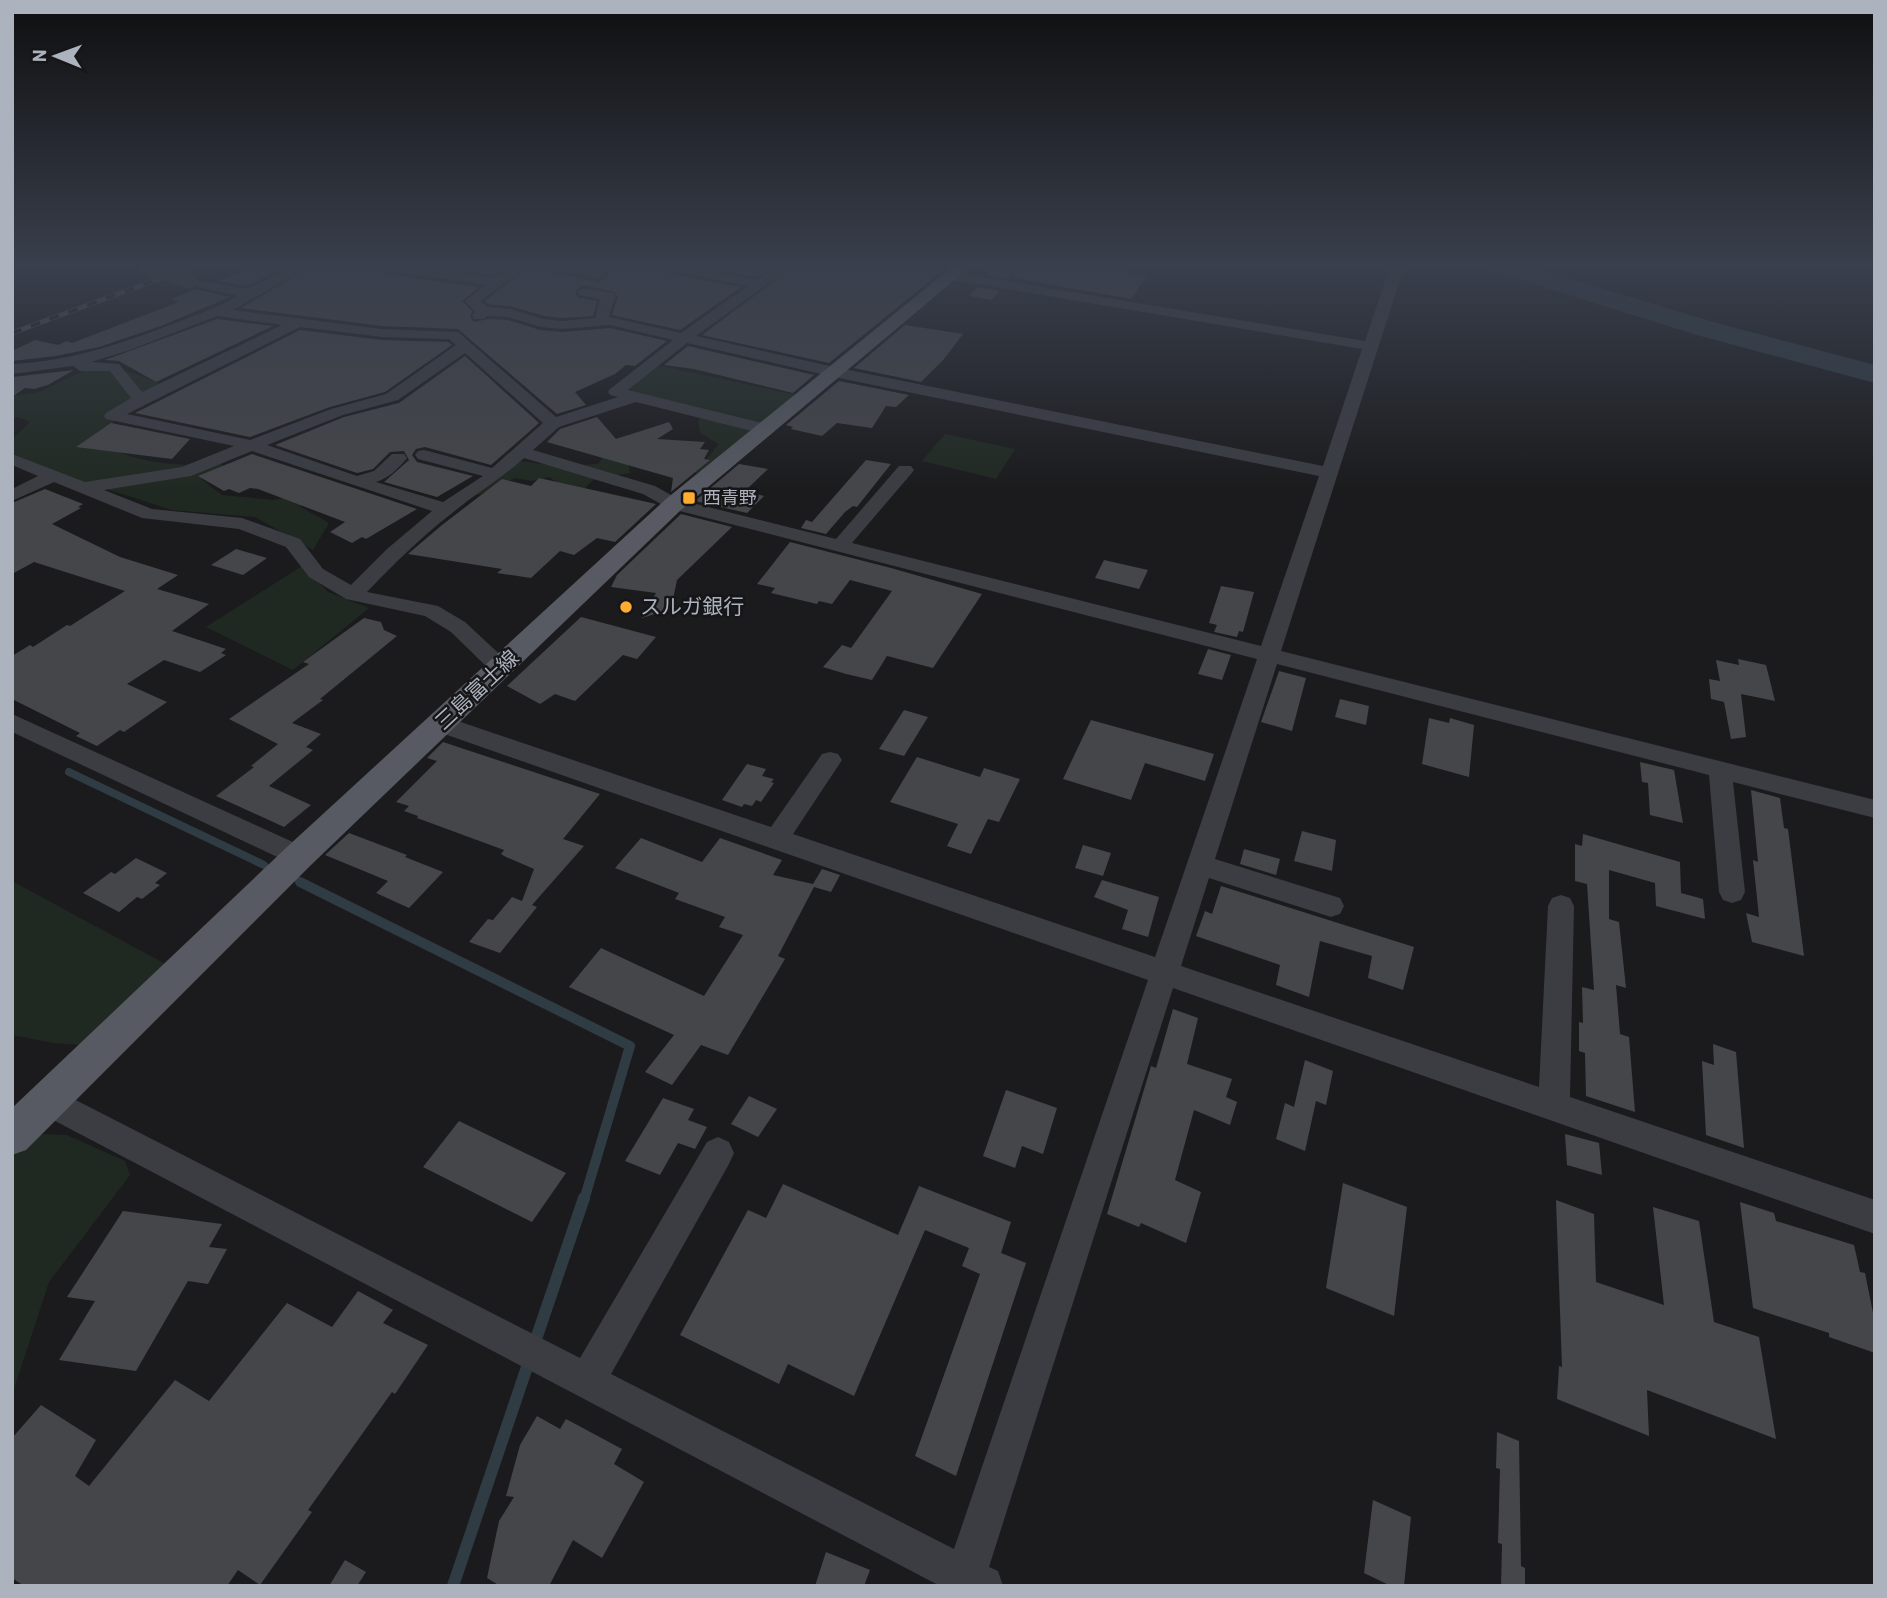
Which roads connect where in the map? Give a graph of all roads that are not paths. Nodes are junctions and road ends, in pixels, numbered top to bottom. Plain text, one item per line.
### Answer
1 (134, 342) edge
2 (259, 342) edge
3 (453, 342) edge
4 (472, 342) edge
5 (680, 342) edge
6 (700, 342) edge
7 (871, 342) edge
8 (1346, 342) edge
9 (1372, 342) edge
10 (1370, 346) junction
11 (88, 358) junction
12 (12, 369) edge
13 (834, 372) junction
14 (635, 397) junction
15 (140, 399) junction
16 (553, 423) junction
17 (764, 429) junction
18 (251, 445) junction
19 (523, 452) junction
20 (424, 455) dead end
21 (398, 458) dead end
22 (12, 459) edge
23 (905, 470) dead end
24 (1329, 473) junction
25 (495, 474) junction
26 (52, 476) junction
27 (357, 482) junction
28 (80, 488) junction
29 (12, 496) edge
30 (674, 504) junction
31 (445, 509) junction
32 (840, 546) junction
33 (353, 595) junction
34 (1268, 655) junction
35 (500, 667) junction
36 (12, 722) edge
37 (440, 724) junction
38 (830, 760) dead end
39 (1720, 769) junction
40 (1875, 809) edge
41 (776, 839) junction
42 (299, 856) junction
43 (1200, 865) junction
44 (1732, 892) dead end
45 (1331, 906) dead end
46 (1560, 906) dead end
47 (1165, 972) junction
48 (49, 1102) junction
49 (1554, 1107) junction
50 (12, 1136) edge
51 (718, 1153) dead end
52 (1875, 1217) edge
53 (571, 1372) junction
54 (970, 1583) edge

1 - 11 street
2 - 15 street
3 - 18 street
4 - 16 street
5 - 14 street
6 - 13 street
7 - 13 main road, 三島富士線
8 - 10 street
9 - 10 street
10 - 24 street
11 - 12 street
11 - 15 street
13 - 17 main road, 三島富士線
13 - 24 street
14 - 16 street
14 - 17 street
15 - 18 street
16 - 19 street
17 - 30 main road, 三島富士線
18 - 27 street
18 - 28 street
19 - 25 street
19 - 30 street
20 - 25 street
21 - 27 street
22 - 26 street
23 - 32 street
24 - 34 street
25 - 31 street
26 - 28 street
26 - 29 street
27 - 31 street
28 - 33 street
30 - 32 street
30 - 35 main road, 三島富士線
31 - 33 street
32 - 34 street
33 - 35 street
34 - 39 street
34 - 43 street
35 - 37 main road, 三島富士線
36 - 42 street
37 - 41 street
37 - 42 main road, 三島富士線
38 - 41 street
39 - 40 street
39 - 44 street
41 - 47 street
42 - 48 main road, 三島富士線
43 - 45 street
43 - 47 street
46 - 49 street
47 - 49 street
47 - 54 street
48 - 50 main road, 三島富士線
48 - 53 street
49 - 52 street
51 - 53 street
53 - 54 street

